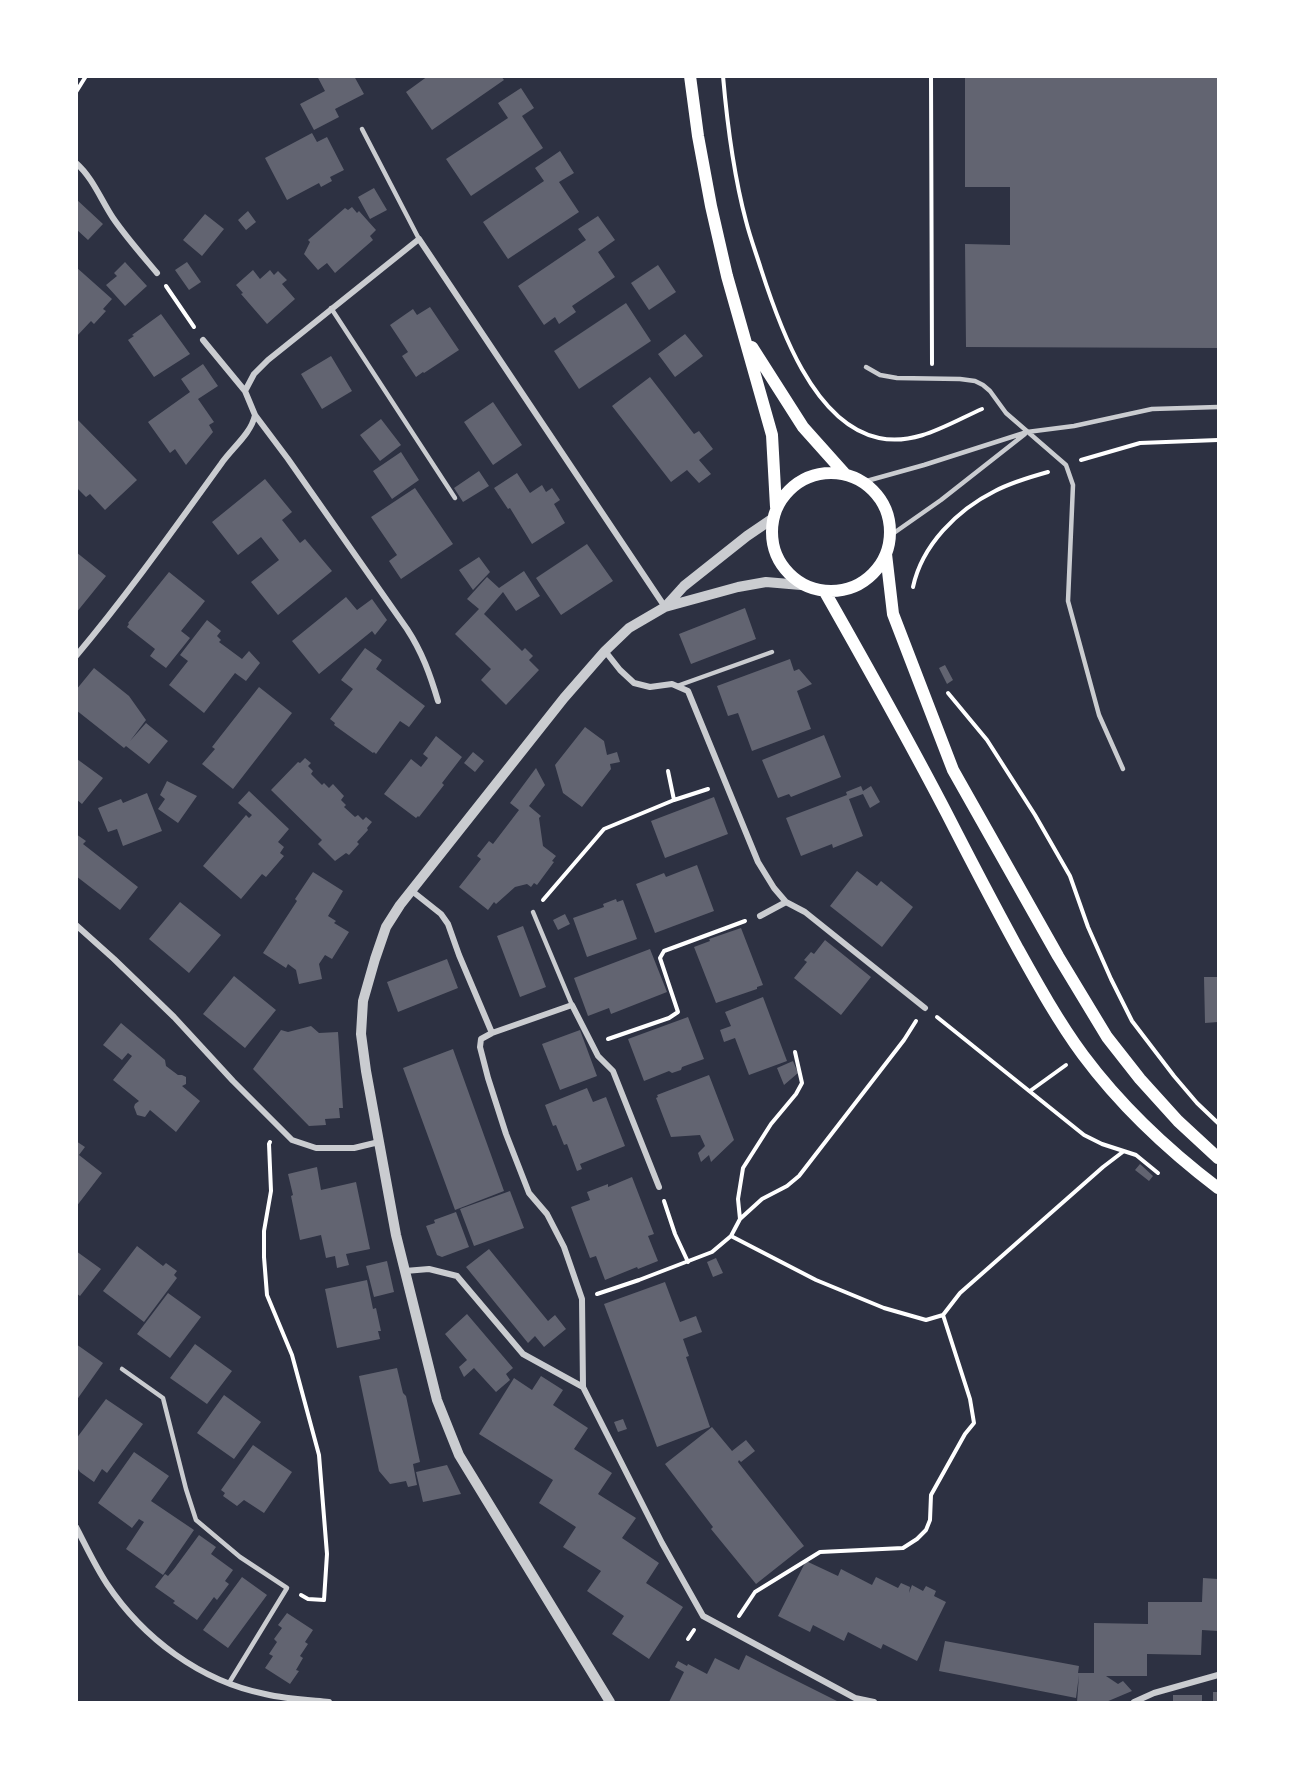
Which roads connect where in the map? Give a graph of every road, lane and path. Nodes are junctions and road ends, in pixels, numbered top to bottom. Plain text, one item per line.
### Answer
1 (86, 76) edge
2 (690, 76) edge
3 (723, 76) edge
4 (931, 76) edge
5 (76, 92) edge
6 (362, 129) dead end
7 (76, 163) edge
8 (419, 239) junction
9 (157, 273) joint
10 (331, 308) junction
11 (744, 336) junction
12 (203, 340) joint
13 (866, 367) dead end
14 (932, 379) junction
15 (245, 392) junction
16 (998, 402) junction
17 (1218, 407) edge
18 (255, 415) junction
19 (1027, 432) junction
20 (844, 474) junction
21 (864, 482) junction
22 (455, 498) dead end
23 (774, 513) junction
24 (952, 520) dead end
25 (891, 535) junction
26 (886, 554) junction
27 (801, 585) junction
28 (912, 591) dead end
29 (825, 592) junction
30 (665, 608) junction
31 (605, 651) junction
32 (772, 652) dead end
33 (76, 656) edge
34 (676, 686) junction
35 (946, 691) dead end
36 (438, 701) dead end
37 (1123, 769) dead end
38 (668, 771) dead end
39 (726, 782) junction
40 (674, 800) junction
41 (412, 891) junction
42 (786, 902) junction
43 (533, 912) joint
44 (760, 916) joint
45 (76, 925) edge
46 (572, 1005) junction
47 (926, 1008) joint
48 (492, 1034) junction
49 (607, 1039) dead end
50 (904, 1040) dead end
51 (795, 1052) dead end
52 (1072, 1060) dead end
53 (1030, 1091) junction
54 (1218, 1123) edge
55 (280, 1128) junction
56 (380, 1142) junction
57 (1124, 1151) junction
58 (1218, 1158) edge
59 (1158, 1173) dead end
60 (659, 1187) joint
61 (1218, 1188) edge
62 (740, 1219) junction
63 (731, 1236) junction
64 (688, 1262) junction
65 (405, 1271) junction
66 (582, 1299) junction
67 (943, 1315) junction
68 (122, 1369) dead end
69 (583, 1387) junction
70 (76, 1527) edge
71 (287, 1588) junction
72 (730, 1629) junction
73 (1218, 1675) edge
74 (230, 1683) junction
75 (329, 1702) edge
76 (610, 1702) edge
77 (874, 1702) edge
78 (1134, 1702) edge

1 - 5 path
2 - 11 main road
3 - 16 path
4 - 14 path
6 - 8 lane
7 - 9 street
8 - 10 street
8 - 30 street
9 - 12 path
10 - 15 street
10 - 22 lane
11 - 20 main road
11 - 23 main road
12 - 15 street
13 - 14 lane
14 - 16 lane
15 - 18 street
16 - 19 lane
17 - 19 lane
18 - 33 street
18 - 36 street
19 - 21 lane
19 - 25 lane
19 - 37 lane
20 - 21 main road
20 - 23 main road
21 - 25 main road
23 - 27 main road
23 - 30 street
24 - 28 path
25 - 26 main road
26 - 29 main road
26 - 58 main road
27 - 29 main road
27 - 30 street
29 - 61 main road
30 - 31 street
31 - 34 street
31 - 41 street
32 - 34 lane
34 - 39 street
35 - 54 path
38 - 40 path
39 - 40 path
39 - 42 street
40 - 43 path
41 - 48 street
41 - 56 street
42 - 44 street
42 - 47 street
43 - 46 lane
44 - 49 path
45 - 55 street
46 - 48 street
46 - 60 street
47 - 53 path
48 - 66 street
50 - 62 path
51 - 62 path
52 - 53 path
53 - 57 path
55 - 56 street
55 - 71 path
56 - 65 street
57 - 59 path
57 - 67 path
60 - 64 path
62 - 63 path
63 - 64 path
63 - 67 path
64 - 66 path
65 - 69 street
65 - 76 street
66 - 69 street
67 - 72 path
68 - 71 lane
69 - 72 street
70 - 74 street
71 - 74 lane
72 - 77 street
73 - 78 street
74 - 75 street

